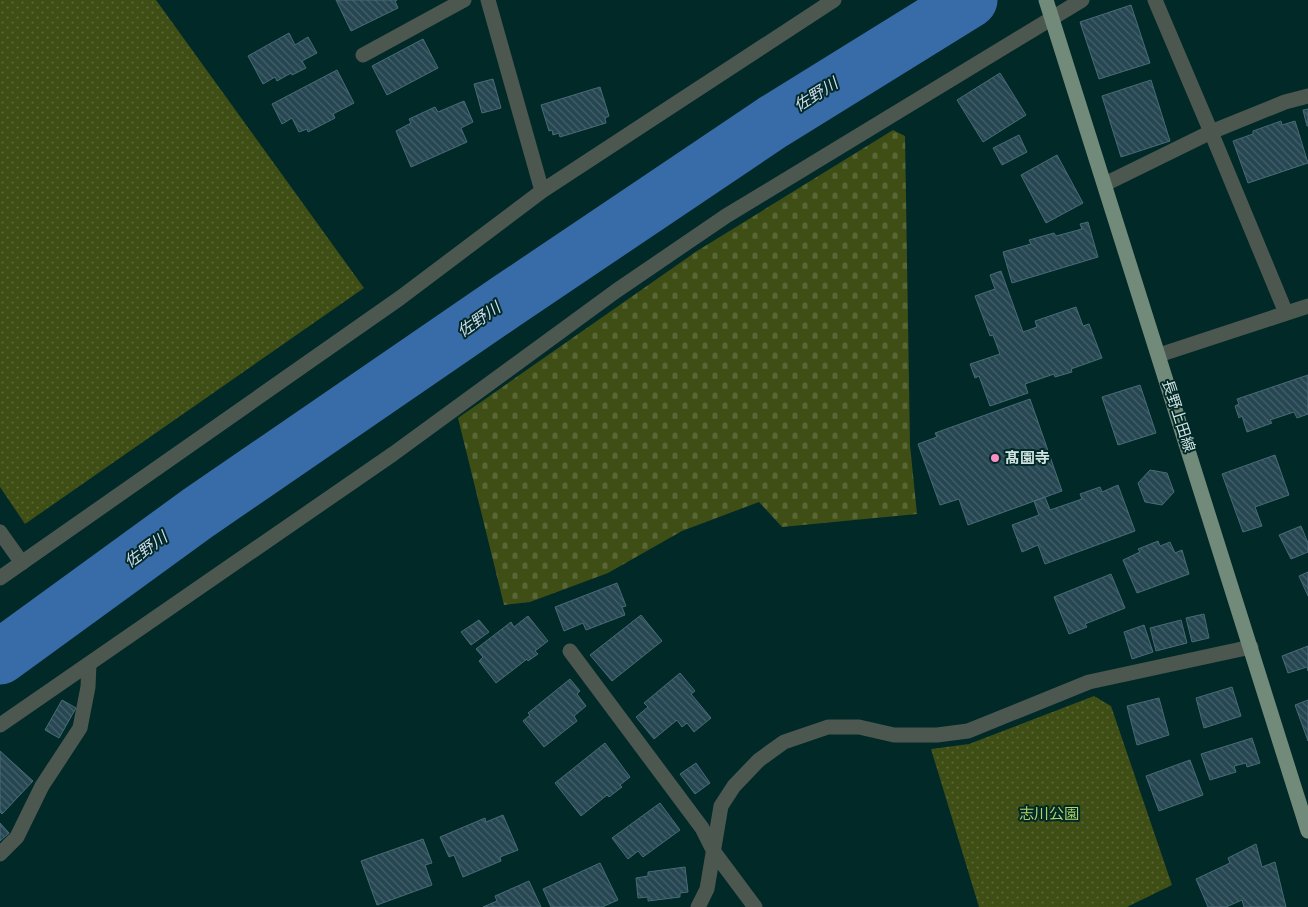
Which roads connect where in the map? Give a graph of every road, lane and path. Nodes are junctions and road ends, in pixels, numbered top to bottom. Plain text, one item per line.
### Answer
1 (464, 0) edge
2 (488, 0) edge
3 (834, 0) edge
4 (1082, 0) edge
5 (1155, 0) edge
6 (1049, 9) edge
7 (363, 54) dead end
8 (1308, 96) edge
9 (1211, 132) junction
10 (1105, 184) junction
11 (542, 191) junction
12 (1308, 306) edge
13 (1286, 313) junction
14 (1159, 355) junction
15 (0, 532) edge
16 (22, 563) junction
17 (0, 578) edge
18 (1251, 647) junction
19 (570, 650) dead end
20 (89, 664) junction
21 (0, 725) edge
22 (1308, 831) edge
23 (714, 852) junction
24 (0, 854) edge
25 (698, 907) edge
26 (755, 907) edge

1 - 7 street
2 - 11 street
3 - 11 street
4 - 6 street
5 - 9 street
6 - 10 main road, 長野上田線
6 - 20 street
8 - 9 street
9 - 10 street
9 - 13 street
10 - 14 main road, 長野上田線
11 - 16 street
12 - 13 street
13 - 14 street
14 - 18 main road, 長野上田線
15 - 16 street
16 - 17 street
18 - 22 main road, 長野上田線
18 - 23 street
19 - 23 street
20 - 21 street
20 - 24 street
23 - 25 street
23 - 26 street

